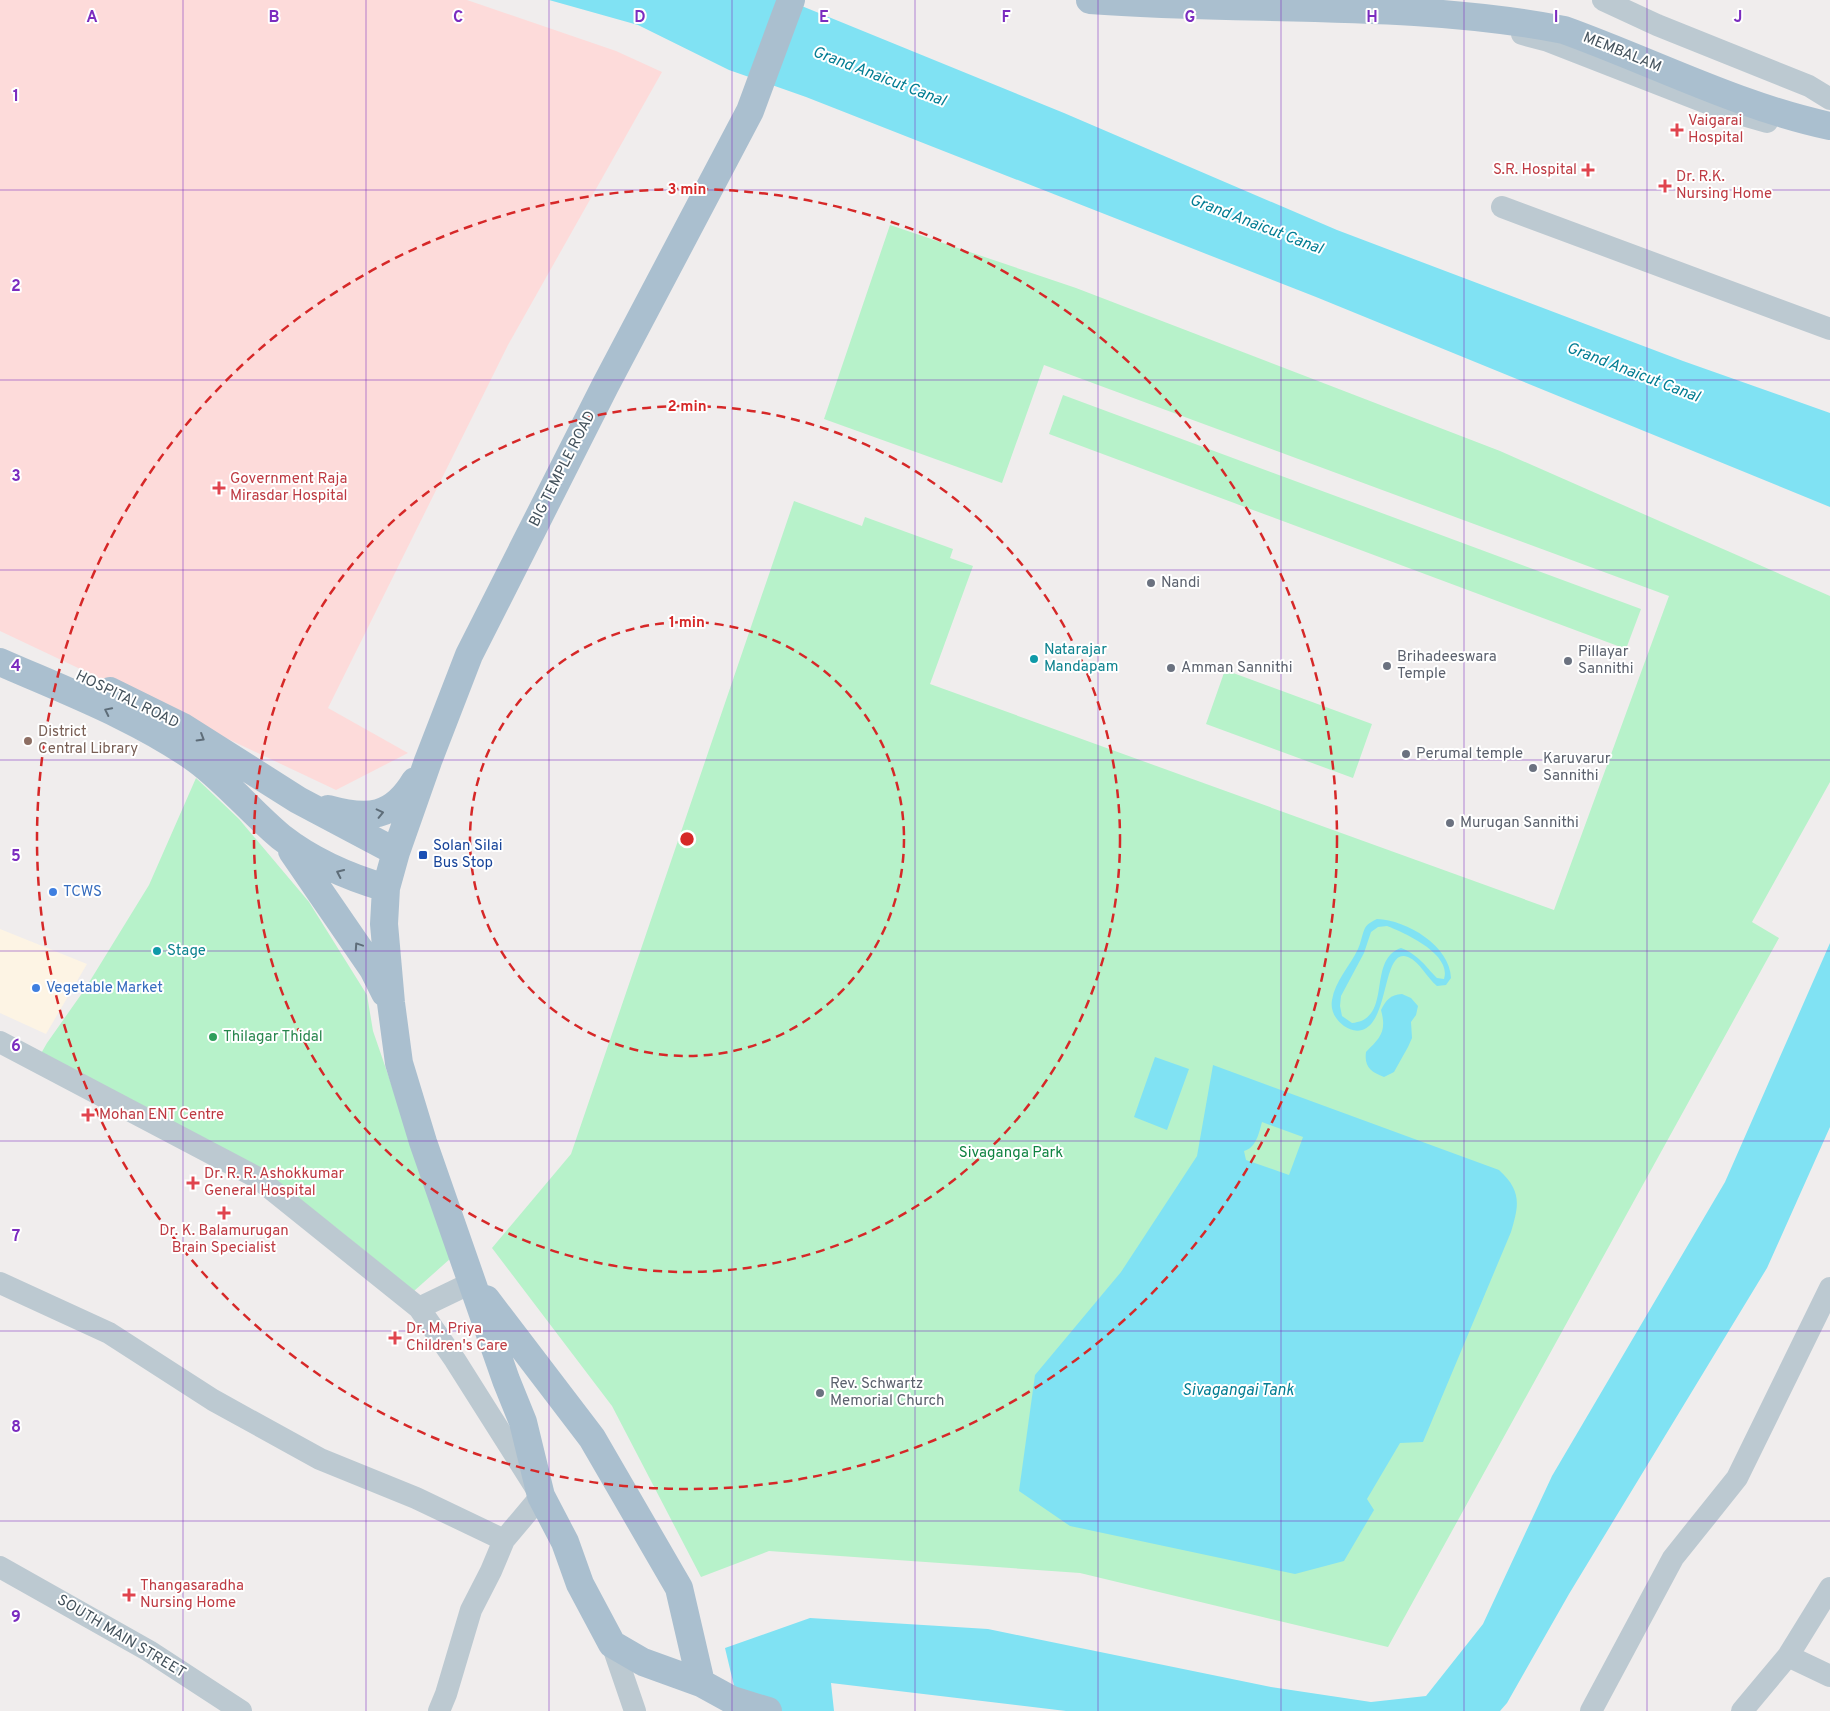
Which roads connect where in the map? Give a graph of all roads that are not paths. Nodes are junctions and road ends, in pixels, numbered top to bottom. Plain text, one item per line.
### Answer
1 (791, 0) edge
2 (1090, 0) edge
3 (1519, 0) edge
4 (1603, 0) edge
5 (1125, 3) junction
6 (1830, 99) edge
7 (1830, 108) edge
8 (1830, 126) edge
9 (1830, 138) edge
10 (1502, 207) dead end
11 (1830, 329) edge
12 (0, 641) edge
13 (0, 662) edge
14 (428, 761) junction
15 (298, 800) junction
16 (281, 837) junction
17 (396, 852) junction
18 (386, 888) junction
19 (390, 1003) junction
20 (0, 1042) edge
21 (473, 1282) junction
22 (0, 1283) edge
23 (1830, 1288) edge
24 (419, 1308) junction
25 (541, 1496) junction
26 (504, 1540) junction
27 (0, 1567) edge
28 (1830, 1588) edge
29 (612, 1644) junction
30 (1788, 1656) junction
31 (1830, 1676) edge
32 (701, 1683) junction
33 (241, 1711) edge
34 (438, 1711) edge
35 (635, 1711) edge
36 (768, 1711) edge
37 (1591, 1711) edge
38 (1742, 1711) edge

1 - 14 main road, BIG TEMPLE ROAD
2 - 5 main road, MEMBALAM
3 - 7 main road, MEMBALAM
4 - 6 street
5 - 8 main road, MEMBALAM
5 - 9 street
10 - 11 street
12 -> 15 main road, HOSPITAL ROAD
16 -> 13 main road, HOSPITAL ROAD
15 -> 14 main road
14 - 17 main road, BIG TEMPLE ROAD
15 - 17 main road
18 -> 16 main road
19 -> 16 main road
17 - 18 main road, BIG TEMPLE ROAD
18 - 19 main road, BIG TEMPLE ROAD
19 - 21 main road
20 - 24 street
21 - 24 street
21 - 25 main road
21 - 32 main road
22 - 26 street
23 - 37 street
24 - 25 street
25 - 26 street
25 - 29 main road
26 - 34 street
27 - 33 street, SOUTH MAIN STREET
28 - 30 street
29 - 32 main road
29 - 35 street
30 - 31 street
30 - 38 street
32 - 36 main road

